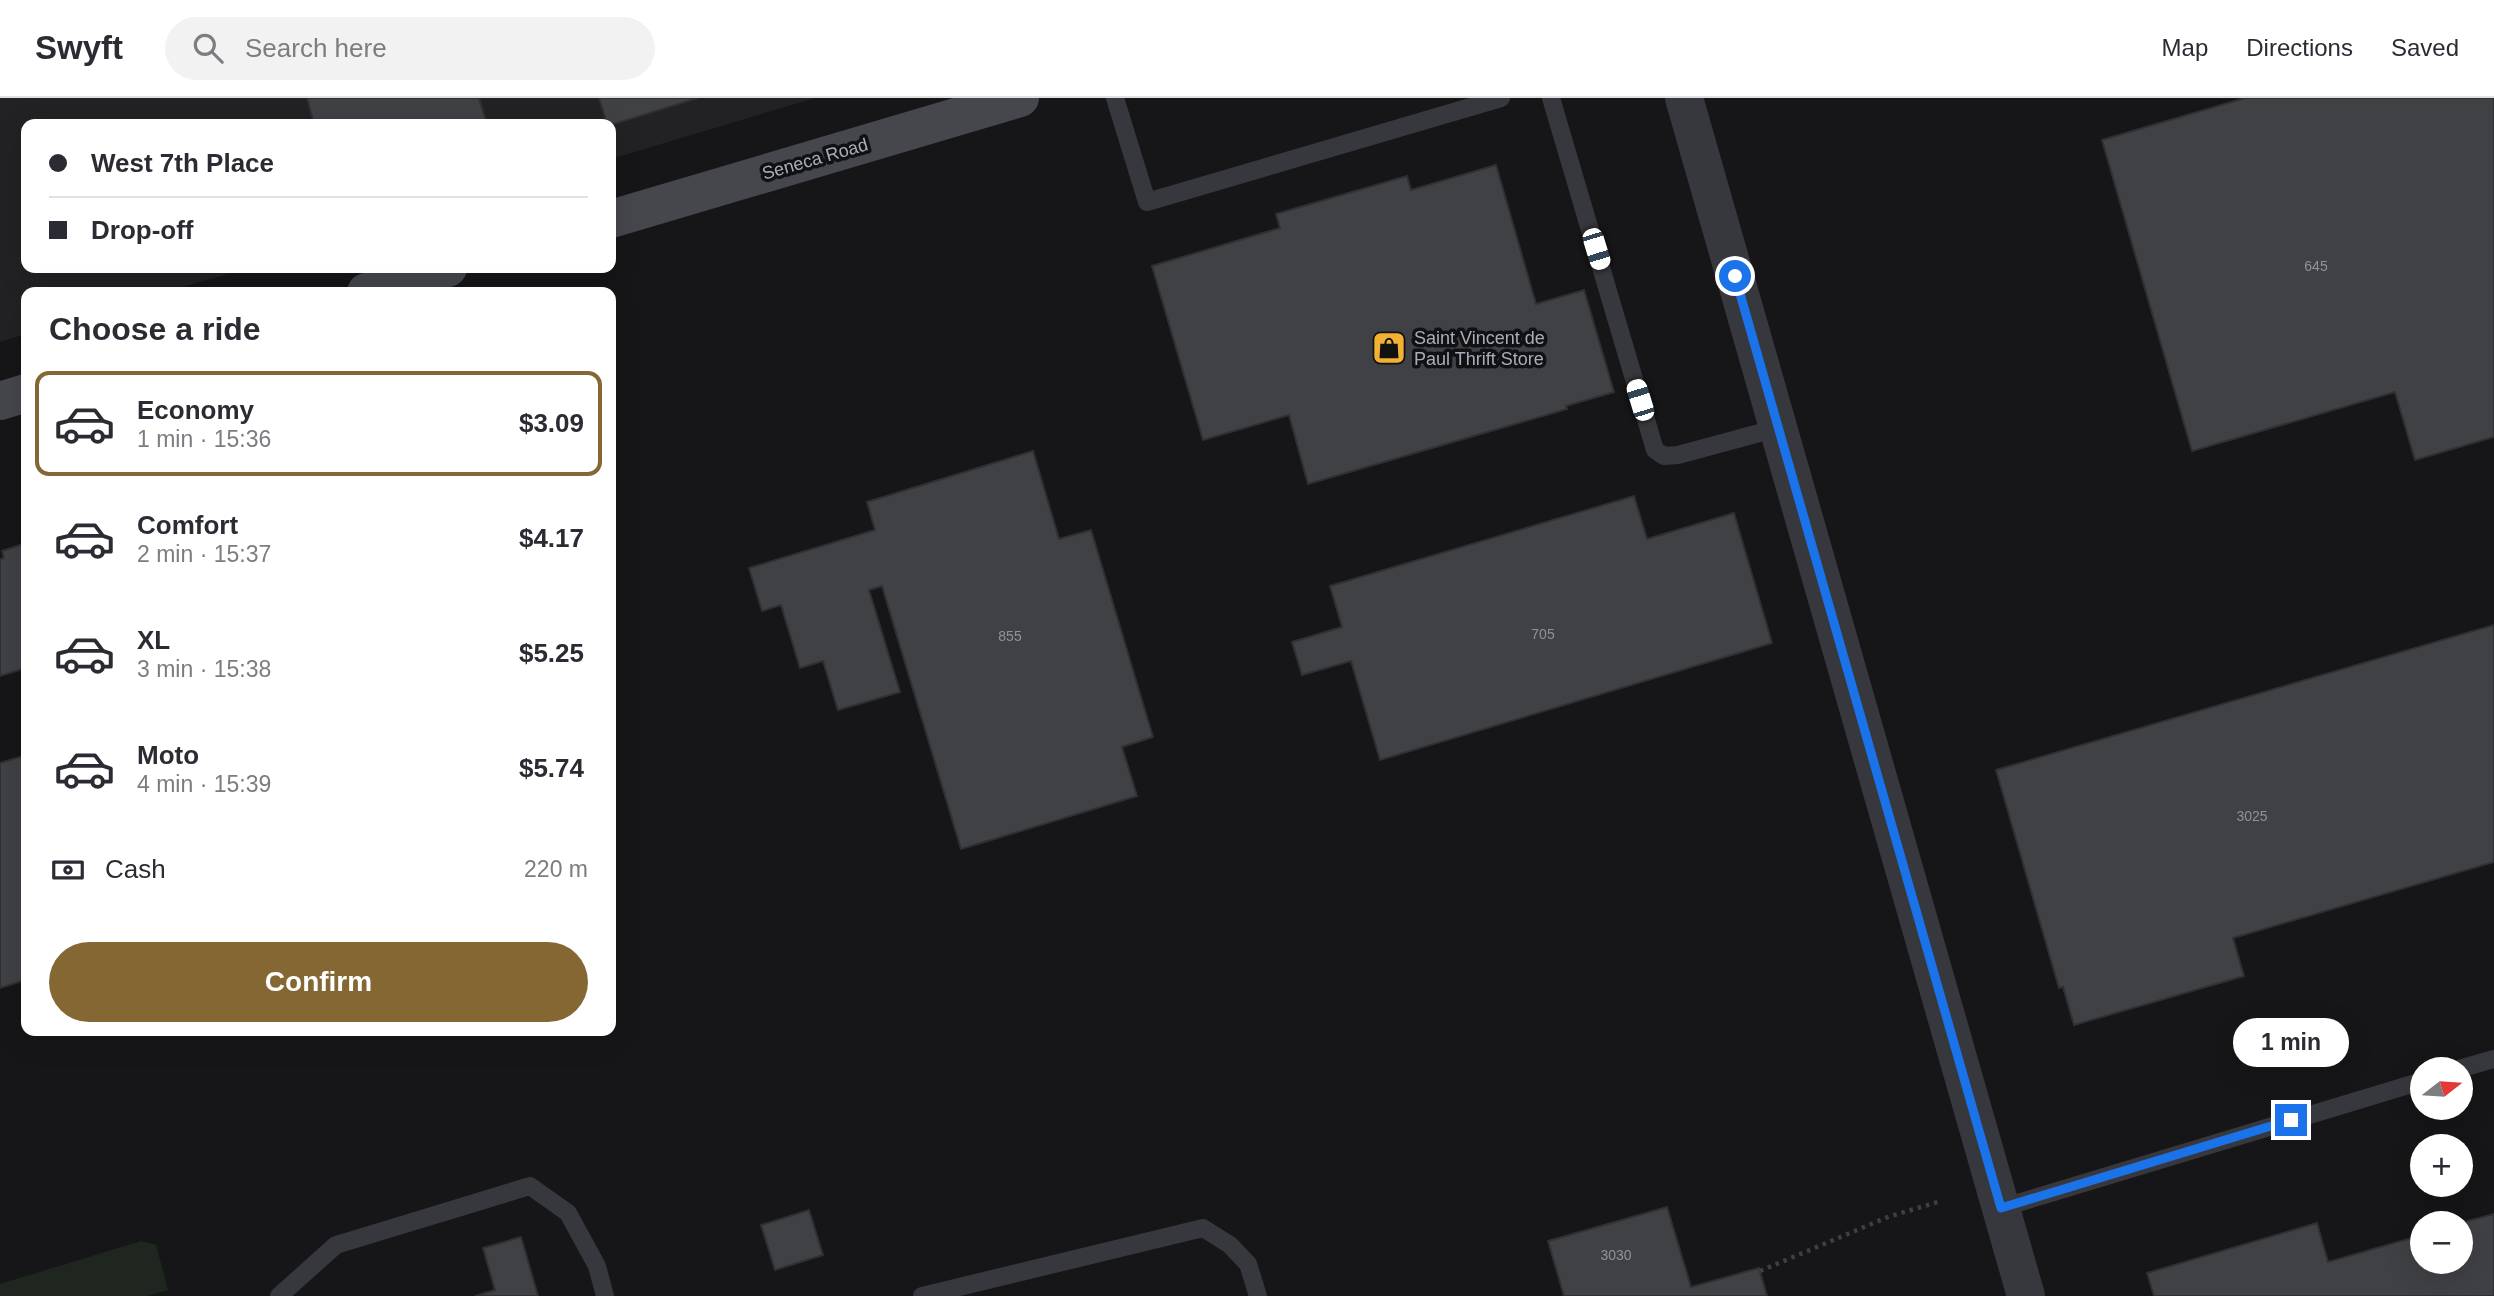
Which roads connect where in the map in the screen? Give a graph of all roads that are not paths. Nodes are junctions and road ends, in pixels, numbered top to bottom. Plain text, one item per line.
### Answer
1 (1020, 98) edge
2 (1115, 98) edge
3 (1501, 98) edge
4 (1551, 98) edge
5 (1684, 98) edge
6 (616, 218) edge
7 (431, 273) edge
8 (383, 287) edge
9 (21, 395) edge
10 (0, 401) edge
11 (1778, 428) junction
12 (2494, 1059) edge
13 (2473, 1065) edge
14 (2410, 1085) edge
15 (2001, 1208) junction
16 (279, 1296) edge
17 (605, 1296) edge
18 (922, 1296) edge
19 (1258, 1296) edge
20 (2026, 1296) edge

1 - 6 main road, Seneca Road
2 - 3 lane
4 - 11 lane
5 - 11 street
7 - 8 main road
9 - 10 main road
11 - 15 street
12 - 13 lane
14 - 15 lane
15 - 20 street
16 - 17 lane
18 - 19 lane

